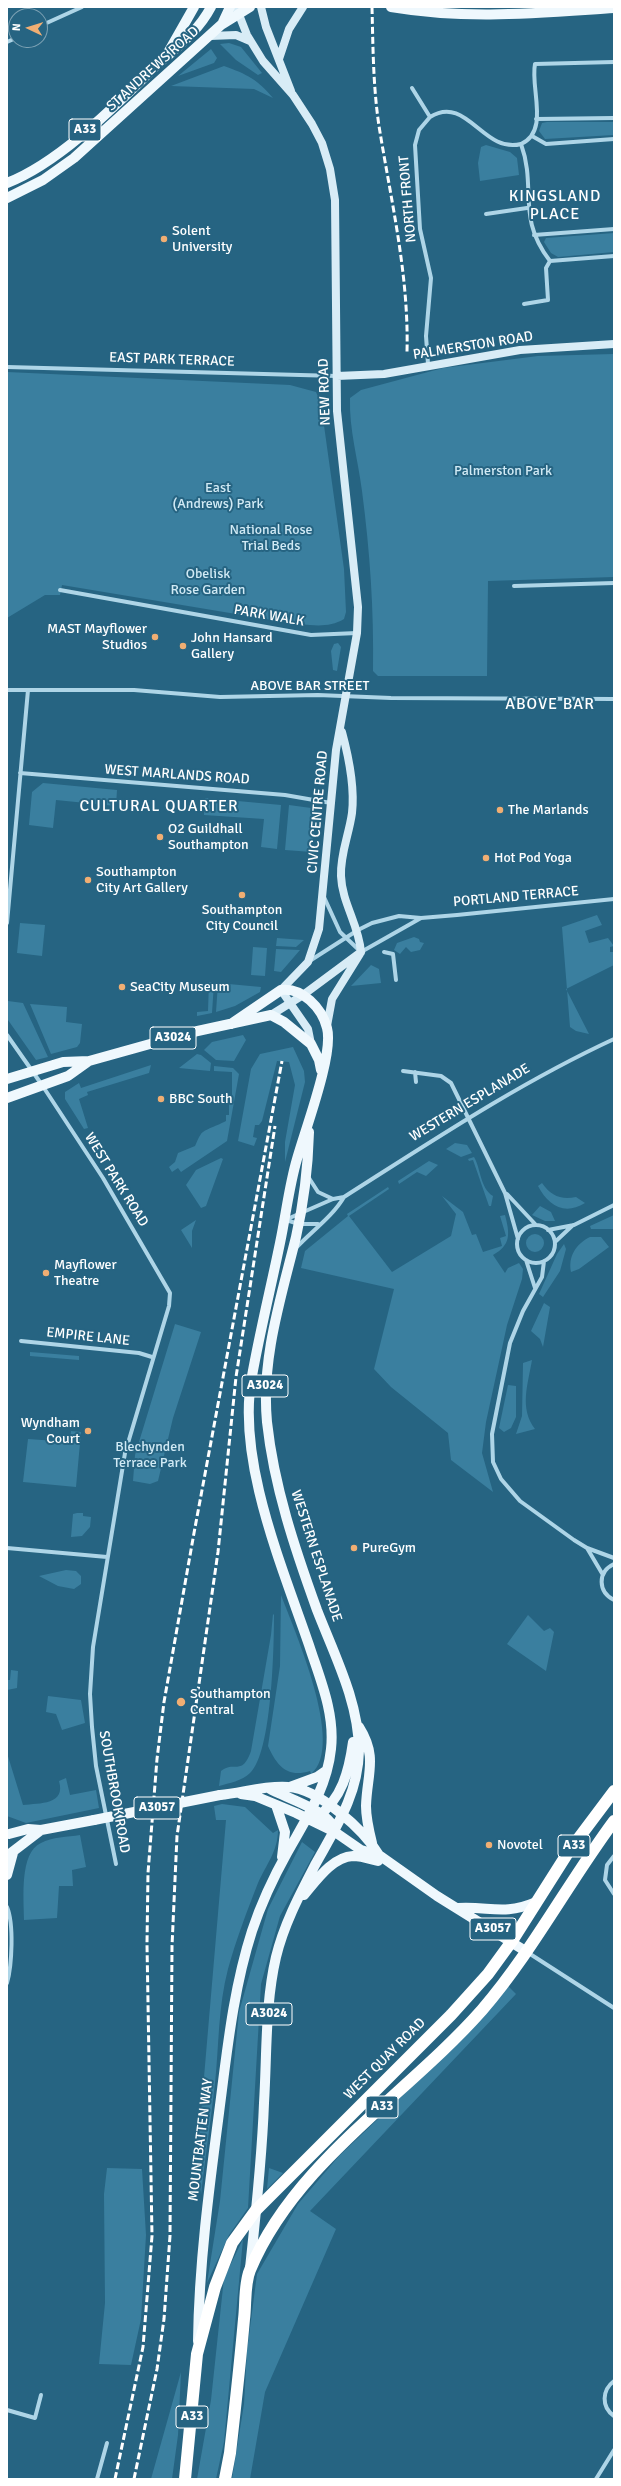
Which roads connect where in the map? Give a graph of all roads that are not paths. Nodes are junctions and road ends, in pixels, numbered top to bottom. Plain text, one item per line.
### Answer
1 (82, 7) edge
2 (194, 7) edge
3 (211, 7) edge
4 (250, 7) edge
5 (261, 7) edge
6 (303, 7) edge
7 (391, 7) edge
8 (614, 8) edge
9 (235, 9) edge
10 (48, 22) edge
11 (210, 36) junction
12 (251, 42) junction
13 (279, 59) junction
14 (614, 62) edge
15 (156, 66) junction
16 (412, 88) dead end
17 (293, 95) junction
18 (430, 117) junction
19 (614, 118) edge
20 (536, 119) junction
21 (532, 136) junction
22 (614, 139) edge
23 (521, 144) junction
24 (7, 183) edge
25 (7, 198) edge
26 (527, 208) junction
27 (486, 214) dead end
28 (614, 229) edge
29 (534, 235) junction
30 (614, 256) edge
31 (550, 261) junction
32 (524, 304) dead end
33 (614, 344) edge
34 (428, 364) junction
35 (7, 367) edge
36 (336, 376) junction
37 (614, 582) edge
38 (514, 586) dead end
39 (60, 590) dead end
40 (357, 633) junction
41 (7, 690) edge
42 (28, 690) junction
43 (347, 696) junction
44 (614, 699) edge
45 (341, 731) junction
46 (20, 773) junction
47 (331, 803) junction
48 (324, 897) junction
49 (614, 899) edge
50 (421, 918) junction
51 (7, 923) edge
52 (358, 930) junction
53 (345, 938) junction
54 (362, 952) junction
55 (384, 952) dead end
56 (308, 962) junction
57 (396, 980) dead end
58 (282, 990) junction
59 (303, 995) junction
60 (292, 1003) junction
61 (271, 1015) junction
62 (231, 1024) junction
63 (327, 1026) junction
64 (7, 1036) edge
65 (614, 1039) edge
66 (310, 1044) junction
67 (89, 1061) junction
68 (33, 1071) junction
69 (403, 1071) dead end
70 (322, 1072) junction
71 (415, 1072) junction
72 (7, 1079) edge
73 (416, 1082) dead end
74 (42, 1085) junction
75 (7, 1098) edge
76 (469, 1118) junction
77 (310, 1120) junction
78 (306, 1174) junction
79 (505, 1193) junction
80 (344, 1197) junction
81 (333, 1199) junction
82 (614, 1205) edge
83 (300, 1219) junction
84 (284, 1220) junction
85 (319, 1224) junction
86 (536, 1225) junction
87 (574, 1225) junction
88 (548, 1230) junction
89 (518, 1239) junction
90 (555, 1242) junction
91 (292, 1252) junction
92 (526, 1260) junction
93 (544, 1261) junction
94 (168, 1288) joint
95 (535, 1288) junction
96 (21, 1341) dead end
97 (152, 1357) junction
98 (7, 1548) edge
99 (586, 1548) junction
100 (107, 1557) junction
101 (614, 1558) edge
102 (614, 1564) edge
103 (603, 1574) junction
104 (614, 1600) edge
105 (356, 1724) junction
106 (327, 1770) junction
107 (290, 1787) junction
108 (270, 1789) junction
109 (614, 1791) edge
110 (240, 1794) junction
111 (318, 1798) junction
112 (276, 1805) junction
113 (330, 1806) junction
114 (316, 1812) junction
115 (343, 1816) junction
116 (307, 1818) junction
117 (614, 1821) edge
118 (41, 1830) junction
119 (335, 1832) junction
120 (8, 1834) edge
121 (372, 1844) junction
122 (12, 1852) edge
123 (379, 1855) junction
124 (614, 1856) edge
125 (282, 1863) junction
126 (390, 1863) junction
127 (116, 1864) dead end
128 (7, 1875) edge
129 (614, 1894) edge
130 (536, 1902) junction
131 (7, 1907) edge
132 (458, 1908) junction
133 (293, 1909) junction
134 (512, 1941) junction
135 (527, 1952) junction
136 (7, 1983) edge
137 (613, 2006) edge
138 (256, 2210) junction
139 (249, 2272) junction
140 (197, 2354) junction
141 (614, 2381) edge
142 (41, 2395) dead end
143 (7, 2410) edge
144 (614, 2416) edge
145 (107, 2443) dead end
146 (614, 2450) edge
147 (97, 2479) edge
148 (185, 2479) edge
149 (225, 2479) edge
150 (596, 2479) edge

1 - 10 street
2 - 15 main road
3 - 15 main road, ST ANDREWS ROAD / A33
4 - 9 main road, A33
5 - 13 street, NEW ROAD
6 - 13 street
7 - 8 main road
9 - 11 main road, ST ANDREWS ROAD / A33
9 - 12 street, NEW ROAD
11 - 12 street
11 - 25 main road, ST ANDREWS ROAD / A33
12 - 17 street, NEW ROAD
13 - 17 street, NEW ROAD
14 - 20 street
15 - 24 main road, ST ANDREWS ROAD / A33
16 - 18 street
17 - 36 street, NEW ROAD
18 - 23 street
18 - 34 street, NORTH FRONT
19 - 20 street
20 - 21 street
21 - 22 street
21 - 23 street
23 - 26 street
26 - 27 street
26 - 29 street
28 - 29 street
29 - 31 street
30 - 31 street
31 - 32 street
33 - 34 street, PALMERSTON ROAD
34 - 36 street, PALMERSTON ROAD
35 - 36 street, EAST PARK TERRACE
36 - 40 street, NEW ROAD
37 - 38 street
39 - 40 street, PARK WALK
40 - 43 street, NEW ROAD
41 - 42 street, ABOVE BAR STREET
42 - 43 street, ABOVE BAR STREET
42 - 46 street
43 - 44 street, ABOVE BAR STREET
43 - 45 street, CIVIC CENTRE ROAD
45 - 47 street, CIVIC CENTRE ROAD
45 - 52 street, CIVIC CENTRE ROAD
46 - 47 street, WEST MARLANDS ROAD
46 - 51 street
47 - 48 street, CIVIC CENTRE ROAD
48 - 53 street
48 - 56 street, CIVIC CENTRE ROAD
49 - 50 street, PORTLAND TERRACE
50 - 52 street, PORTLAND TERRACE
50 - 54 street, PORTLAND TERRACE
52 - 53 street, PORTLAND TERRACE
52 - 54 street, CIVIC CENTRE ROAD
53 - 54 street
53 - 56 street, PORTLAND TERRACE
54 - 59 street, PORTLAND TERRACE
54 - 63 street, PORTLAND TERRACE
55 - 57 street
56 - 58 street, PORTLAND TERRACE
58 - 59 main road
58 - 60 street
58 - 62 main road, A3024
59 - 60 street, PORTLAND TERRACE
59 - 63 main road
60 - 61 street, PORTLAND TERRACE
60 - 66 street
61 - 62 main road, A3024
61 - 66 main road
62 - 67 main road, A3024
63 - 70 main road, WESTERN ESPLANADE / A3024
64 - 68 street, WEST PARK ROAD
65 - 76 street, WESTERN ESPLANADE
66 - 70 main road
67 - 68 main road, A3024
67 - 74 main road, A3024
68 - 72 main road, A3024
68 - 74 street, WEST PARK ROAD
69 - 71 street
70 - 77 main road, WESTERN ESPLANADE / A3024
71 - 73 street
71 - 76 street
74 - 75 main road, A3024
74 - 94 street, WEST PARK ROAD
76 - 79 street
76 - 80 street, WESTERN ESPLANADE
77 - 78 main road, WESTERN ESPLANADE / A3024
77 - 84 main road, WESTERN ESPLANADE / A3024
78 - 81 street
78 - 83 main road, WESTERN ESPLANADE / A3024
79 - 86 street
79 - 89 street
80 - 81 street, WESTERN ESPLANADE
80 - 85 street, WESTERN ESPLANADE
81 - 83 street, WESTERN ESPLANADE
82 - 87 street
83 - 84 street, WESTERN ESPLANADE
83 - 84 street, WESTERN ESPLANADE
83 - 85 street, WESTERN ESPLANADE
83 - 91 main road, WESTERN ESPLANADE / A3024
84 - 106 main road, WESTERN ESPLANADE / A3024
85 - 91 street, WESTERN ESPLANADE
86 - 88 street
86 - 89 street
87 - 88 street
87 - 90 street
88 - 90 street
89 - 92 street
90 - 93 street
91 - 105 main road, WESTERN ESPLANADE / A3024
92 - 93 street
92 - 95 street
93 - 95 street
94 - 97 street, SOUTHBROOK ROAD
95 - 99 street
96 - 97 street, EMPIRE LANE
97 - 100 street, SOUTHBROOK ROAD
98 - 100 street
99 - 101 street
99 - 103 street
100 - 127 street, SOUTHBROOK ROAD
102 - 103 street
103 - 104 street
105 - 113 main road
105 - 115 main road, WESTERN ESPLANADE / A3024
105 - 121 main road
106 - 107 main road
106 - 111 main road, A3024
107 - 108 main road, A3057
107 - 111 main road, A3057
108 - 110 main road, A3057
108 - 114 main road
109 - 130 highway, WEST QUAY ROAD / A33
110 - 112 main road, A3057
110 - 118 main road, A3057, bridge
111 - 113 main road, A3057
111 - 114 main road, A3024
112 - 116 main road, A3057
112 - 125 main road
113 - 114 main road
113 - 115 main road, A3057
114 - 116 main road, A3024
114 - 119 main road
115 - 119 main road, A3024
115 - 121 main road, A3057
116 - 119 main road, A3057
116 - 125 main road, MOUNTBATTEN WAY / A3024
117 - 135 highway, A33
118 - 120 main road, A3057
118 - 122 main road, A3057
119 - 123 main road, A3057
119 - 133 main road, A3024
120 - 122 main road
121 - 123 main road, A3057
122 - 128 main road
123 - 126 main road, A3057
124 - 129 street
125 - 140 main road, MOUNTBATTEN WAY / A3024
126 - 132 main road, A3057
126 - 133 main road
130 - 132 main road
130 - 134 highway, WEST QUAY ROAD / A33
131 - 136 street
132 - 134 main road, A3057
133 - 138 main road, A3024
134 - 135 main road, A3057
134 - 138 highway, WEST QUAY ROAD / A33
135 - 137 street
135 - 139 highway, A33
138 - 139 main road, A3024
138 - 140 highway, WEST QUAY ROAD / A33
139 - 149 highway, A33
140 - 148 highway, MOUNTBATTEN WAY / A33
141 - 144 street
142 - 143 street
145 - 147 street
146 - 150 street

